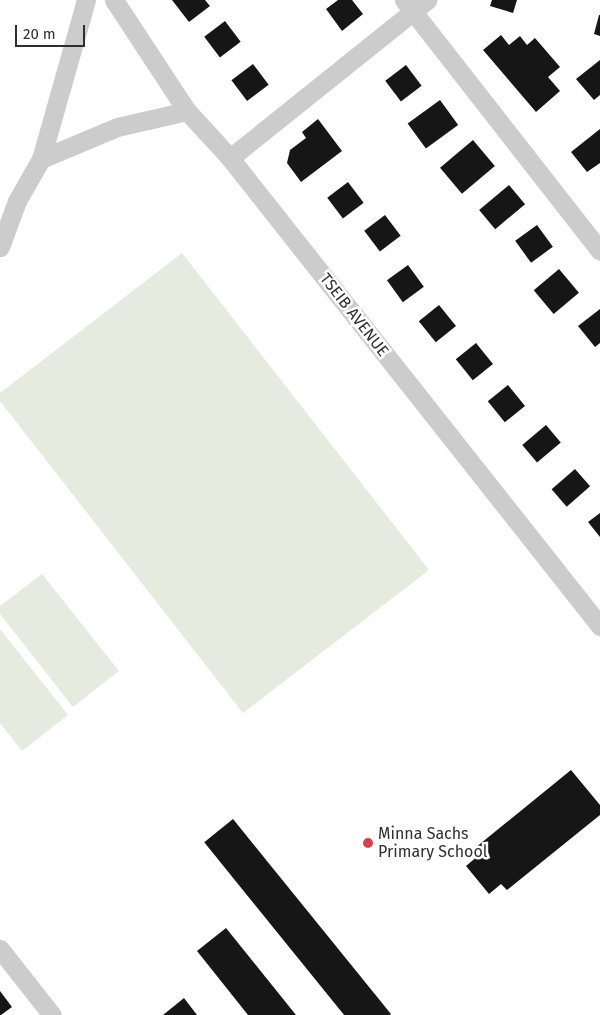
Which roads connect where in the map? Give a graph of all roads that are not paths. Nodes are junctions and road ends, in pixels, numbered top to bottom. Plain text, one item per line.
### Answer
1 (86, 0) edge
2 (114, 0) edge
3 (414, 3) edge
4 (187, 111) junction
5 (230, 158) junction
6 (41, 159) junction
7 (0, 247) edge
8 (600, 251) edge
9 (600, 626) edge
10 (0, 949) edge
11 (52, 1015) edge

1 - 6 street
2 - 4 street, TSEIB AVENUE
3 - 5 street
3 - 8 street
4 - 5 street, TSEIB AVENUE
4 - 6 street
5 - 9 street, TSEIB AVENUE
6 - 7 street
10 - 11 street

